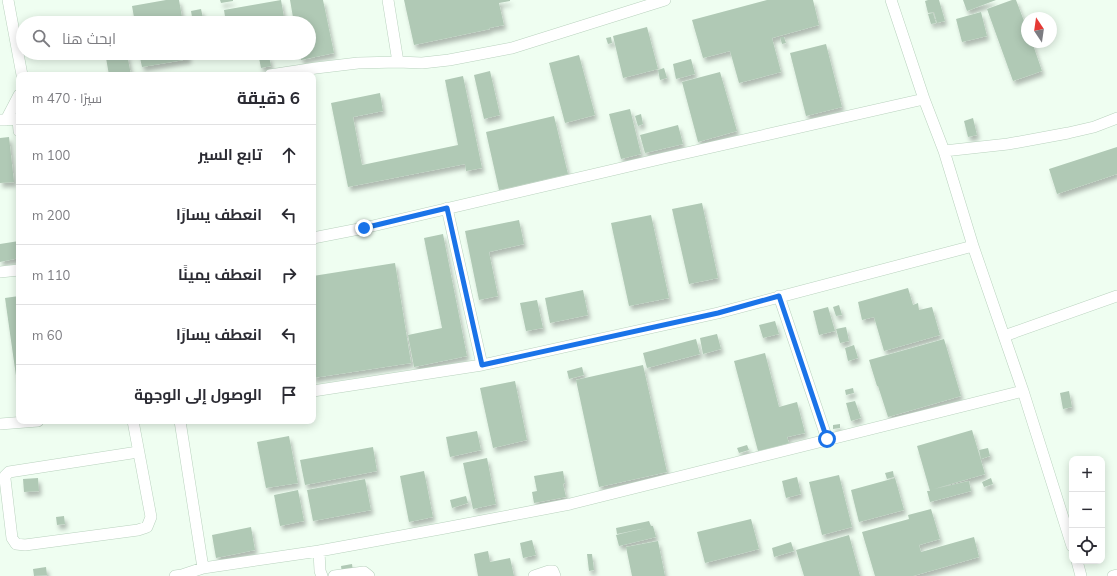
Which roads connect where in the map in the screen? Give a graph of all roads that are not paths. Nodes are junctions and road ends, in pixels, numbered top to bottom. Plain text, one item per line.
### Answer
1 (8, 0) edge
2 (388, 0) edge
3 (665, 0) edge
4 (891, 0) edge
5 (16, 43) edge
6 (19, 60) edge
7 (398, 62) junction
8 (21, 72) edge
9 (292, 72) edge
10 (924, 99) junction
11 (16, 100) edge
12 (1117, 118) edge
13 (16, 119) edge
14 (3, 120) edge
15 (944, 151) junction
16 (447, 208) junction
17 (316, 237) edge
18 (974, 246) junction
19 (16, 270) edge
20 (0, 272) edge
21 (779, 296) junction
22 (1117, 296) edge
23 (1004, 336) junction
24 (482, 365) junction
25 (316, 391) edge
26 (1023, 391) junction
27 (16, 423) edge
28 (0, 424) edge
29 (133, 424) edge
30 (180, 424) edge
31 (827, 439) junction
32 (138, 452) junction
33 (1069, 537) edge
34 (319, 551) junction
35 (1078, 564) edge
36 (203, 568) junction
37 (1117, 574) edge
38 (175, 576) edge
39 (322, 576) edge
40 (334, 576) edge
41 (369, 576) edge
42 (534, 576) edge
43 (555, 576) edge
44 (1081, 576) edge
45 (1113, 576) edge

1 - 5 street
2 - 7 street
3 - 7 street
4 - 10 street
6 - 8 street
7 - 9 street
10 - 15 street
10 - 16 street
11 - 14 street
12 - 15 street
13 - 14 street
15 - 18 street
16 - 17 street
16 - 24 street
18 - 21 street
18 - 23 street
19 - 20 street
21 - 24 street
21 - 31 street
22 - 23 street
23 - 26 street
24 - 25 street
26 - 31 street
26 - 33 street
27 - 28 street
29 - 32 street
30 - 36 street
31 - 34 street
32 - 32 street
34 - 36 street
34 - 39 street
35 - 44 street
36 - 38 street
37 - 45 street
40 - 41 street
42 - 43 street

